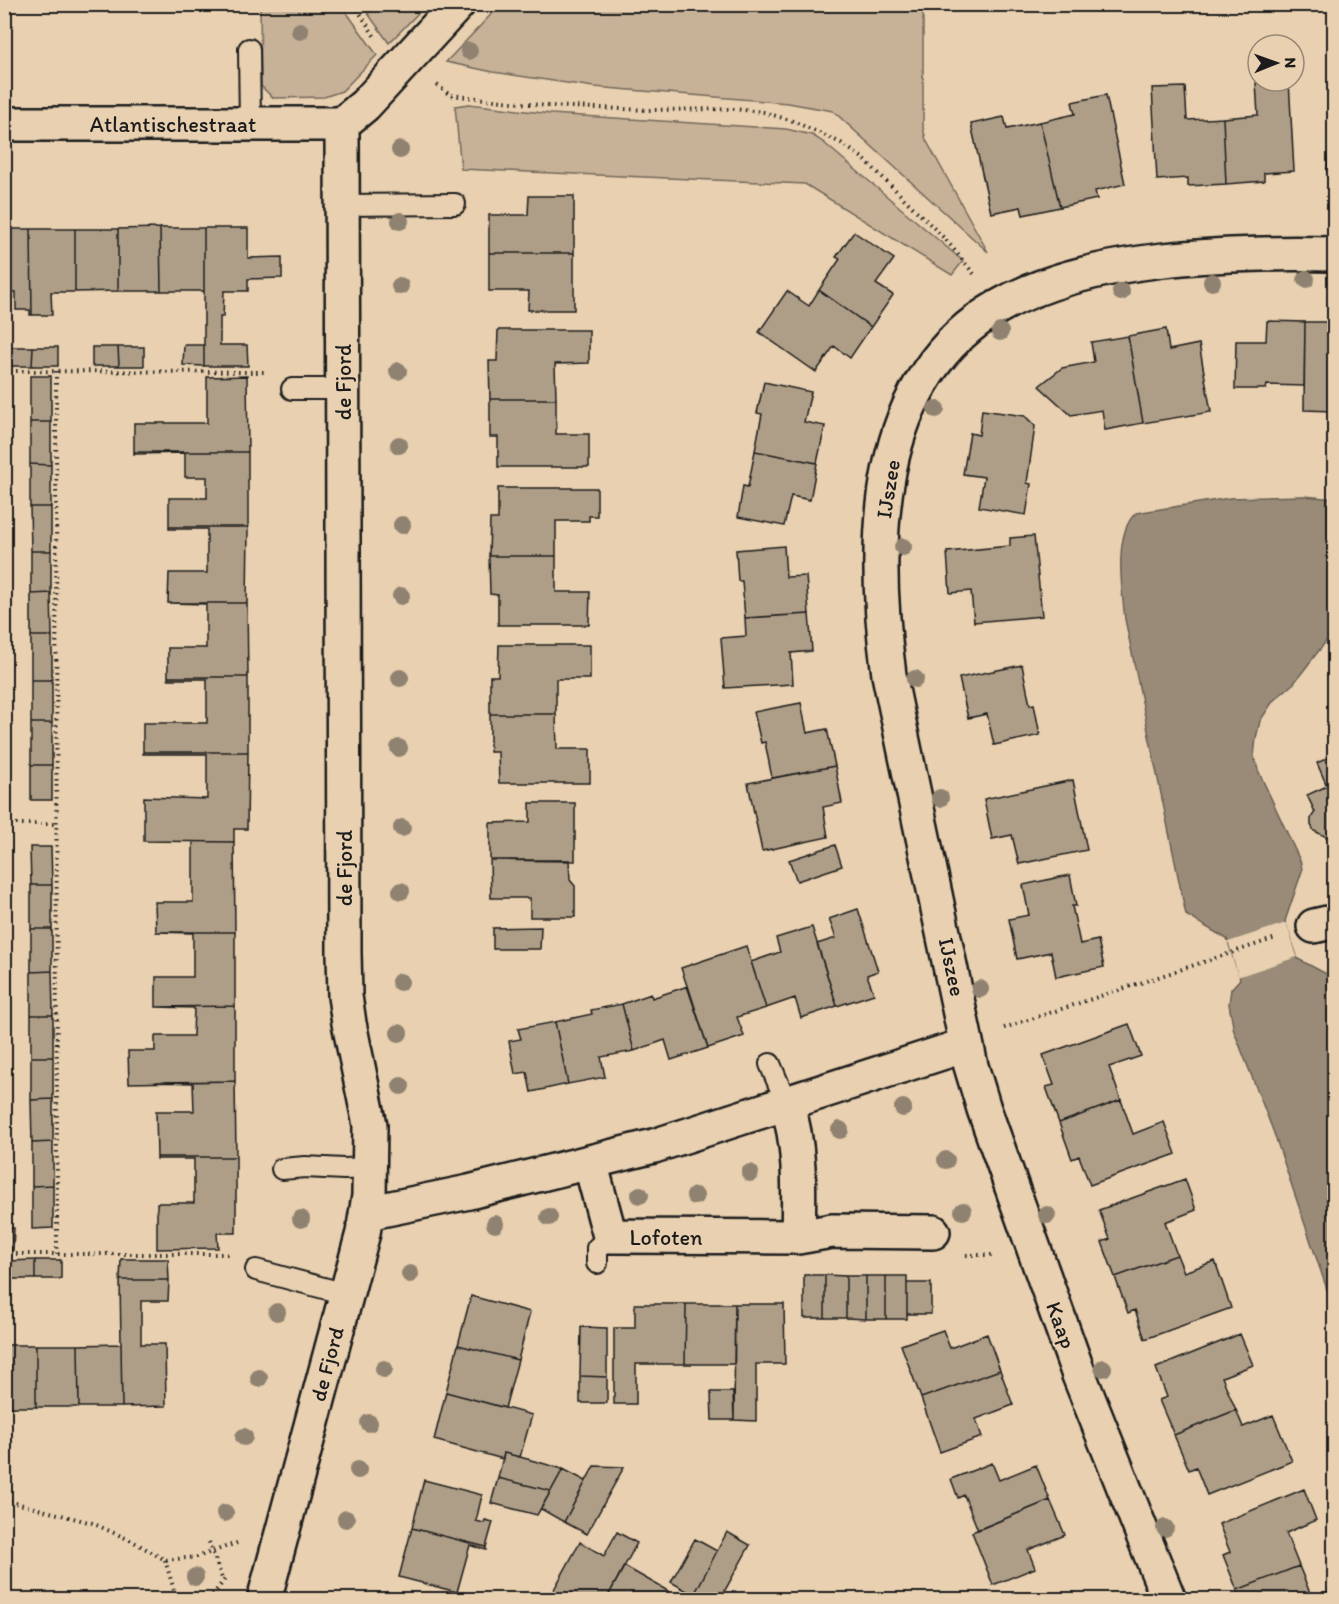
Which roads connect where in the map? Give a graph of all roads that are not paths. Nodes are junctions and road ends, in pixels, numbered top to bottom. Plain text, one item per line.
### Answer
1 (459, 4) edge
2 (249, 49) dead end
3 (4, 124) edge
4 (250, 124) junction
5 (342, 124) junction
6 (455, 204) dead end
7 (343, 205) junction
8 (1335, 254) edge
9 (292, 389) dead end
10 (343, 389) junction
11 (966, 1045) junction
12 (770, 1064) dead end
13 (787, 1104) junction
14 (590, 1162) junction
15 (370, 1168) junction
16 (282, 1169) dead end
17 (367, 1213) junction
18 (933, 1232) dead end
19 (798, 1237) junction
20 (256, 1270) dead end
21 (346, 1294) junction
22 (270, 1598) edge
23 (1169, 1599) edge

1 - 5 street
2 - 4 lane
3 - 4 street, Atlantischestraat
4 - 5 street, Atlantischestraat
5 - 7 street, de Fjord
6 - 7 lane
7 - 10 street, de Fjord
8 - 11 street, IJszee
9 - 10 lane
10 - 15 street, de Fjord
11 - 13 street
11 - 23 street, Kaap
12 - 13 lane
13 - 14 street
13 - 19 street
14 - 17 street
14 - 19 street, Lofoten
15 - 16 lane
15 - 17 street, de Fjord
17 - 21 street, de Fjord
18 - 19 street, Lofoten
20 - 21 lane
21 - 22 street, de Fjord

